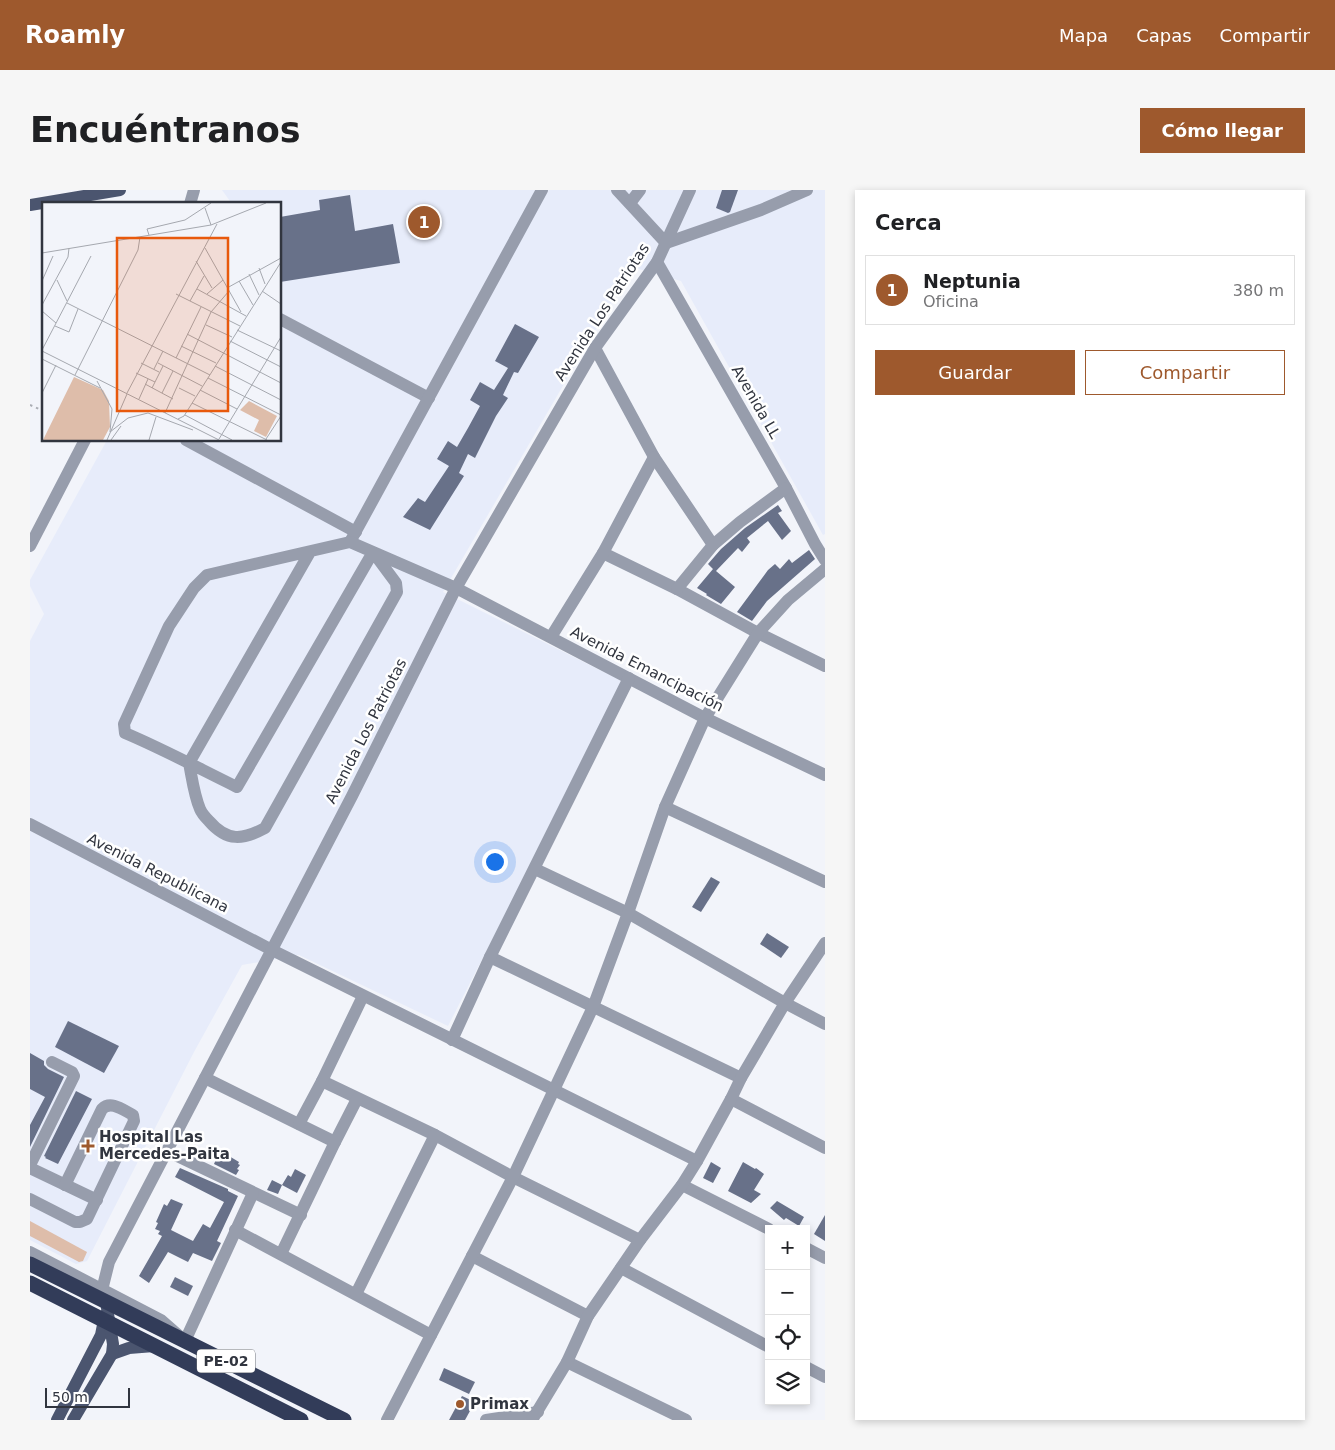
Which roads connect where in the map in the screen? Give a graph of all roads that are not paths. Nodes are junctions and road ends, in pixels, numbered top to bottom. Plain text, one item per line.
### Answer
1 (120, 190) edge
2 (542, 190) edge
3 (618, 190) edge
4 (640, 190) edge
5 (690, 190) edge
6 (807, 190) edge
7 (48, 202) edge
8 (630, 203) junction
9 (666, 243) junction
10 (657, 262) junction
11 (281, 320) edge
12 (595, 348) junction
13 (429, 398) junction
14 (84, 441) edge
15 (188, 441) edge
16 (654, 457) junction
17 (786, 488) junction
18 (353, 537) junction
19 (820, 541) edge
20 (713, 545) junction
21 (30, 546) edge
22 (310, 552) junction
23 (373, 552) junction
24 (603, 553) junction
25 (825, 560) edge
26 (825, 569) edge
27 (456, 588) junction
28 (677, 589) junction
29 (758, 633) junction
30 (551, 637) junction
31 (825, 666) edge
32 (629, 678) junction
33 (705, 718) junction
34 (189, 763) junction
35 (825, 775) edge
36 (665, 807) junction
37 (30, 824) edge
38 (534, 869) junction
39 (825, 882) edge
40 (628, 913) junction
41 (825, 943) edge
42 (272, 950) junction
43 (490, 957) junction
44 (364, 996) junction
45 (785, 1003) junction
46 (593, 1007) junction
47 (825, 1024) edge
48 (452, 1040) junction
49 (52, 1062) dead end
50 (205, 1078) junction
51 (741, 1078) junction
52 (322, 1081) junction
53 (554, 1090) junction
54 (358, 1099) junction
55 (731, 1099) junction
56 (298, 1124) junction
57 (435, 1136) junction
58 (335, 1142) junction
59 (825, 1148) edge
60 (167, 1151) junction
61 (697, 1161) junction
62 (30, 1166) edge
63 (513, 1178) junction
64 (65, 1185) junction
65 (682, 1185) junction
66 (253, 1193) junction
67 (30, 1199) edge
68 (97, 1200) junction
69 (301, 1215) junction
70 (765, 1227) edge
71 (235, 1230) junction
72 (640, 1240) junction
73 (810, 1250) edge
74 (30, 1252) edge
75 (281, 1254) junction
76 (472, 1256) junction
77 (825, 1258) edge
78 (30, 1264) edge
79 (621, 1268) junction
80 (30, 1283) edge
81 (356, 1294) junction
82 (104, 1296) junction
83 (588, 1316) junction
84 (111, 1325) junction
85 (431, 1334) junction
86 (185, 1341) junction
87 (765, 1345) edge
88 (154, 1346) junction
89 (112, 1354) junction
90 (567, 1362) junction
91 (810, 1369) edge
92 (825, 1377) edge
93 (535, 1416) edge
94 (57, 1420) edge
95 (73, 1420) edge
96 (301, 1420) edge
97 (344, 1420) edge
98 (387, 1420) edge
99 (486, 1420) edge
100 (686, 1420) edge

1 - 7 main road
2 - 13 street
3 - 8 street
4 - 8 street
5 - 9 street, Avenida Los Patriotas
6 - 9 street
8 - 9 street
9 - 10 street, Avenida Los Patriotas
10 - 12 street, Avenida Los Patriotas
10 - 17 street, Avenida LL
11 - 13 street
12 - 16 street
12 - 27 street, Avenida Los Patriotas
13 - 18 street
14 - 21 street
15 - 18 street, Avenida Emancipación
16 - 20 street
16 - 24 street
17 - 19 street, Avenida LL
17 - 20 street
18 - 22 street
18 - 23 street, Avenida Emancipación
19 - 25 street, Avenida LL
20 - 28 street
22 - 34 street
22 - 34 street
23 - 27 street, Avenida Emancipación
23 - 34 street
23 - 34 street
24 - 28 street
24 - 30 street
26 - 29 street
27 - 30 street, Avenida Emancipación
27 - 42 street, Avenida Los Patriotas
28 - 29 street
29 - 31 street
29 - 33 street
30 - 32 street, Avenida Emancipación
32 - 33 street, Avenida Emancipación
32 - 38 street
33 - 35 street, Avenida Emancipación
33 - 36 street
36 - 39 street
36 - 40 street
37 - 42 street, Avenida Republicana
38 - 40 street
38 - 43 street
40 - 45 street
40 - 46 street
41 - 45 street
42 - 44 street, Avenida Republicana
42 - 50 street, Avenida Los Patriotas
43 - 46 street
43 - 48 street
44 - 48 street, Avenida Republicana
44 - 52 street
45 - 47 street
45 - 51 street
46 - 51 street
46 - 53 street
48 - 53 street, Avenida Republicana
49 - 62 street
50 - 56 street
50 - 60 street, Avenida Los Patriotas
51 - 55 street
52 - 54 street
52 - 56 street
53 - 61 street, Avenida Republicana
53 - 63 street
54 - 57 street
54 - 58 street
55 - 59 street
55 - 61 street
56 - 58 street
57 - 63 street
57 - 81 street
58 - 69 street
60 - 66 street
60 - 82 street, Avenida Los Patriotas
61 - 65 street
62 - 64 street
63 - 72 street
63 - 76 street
64 - 68 street
64 - 68 street
65 - 70 street
65 - 72 street
66 - 69 street
66 - 71 street
67 - 68 street
69 - 75 street
71 - 75 street
71 - 86 street
72 - 79 street
73 - 77 street
74 - 82 street
75 - 81 street
76 - 83 street
76 - 85 street
78 - 82 highway, PE-02
79 - 83 street
79 - 87 street
80 - 84 highway, PE-02
81 - 85 street
82 - 84 main road
82 - 86 highway, PE-02
82 - 86 street
83 - 90 street
84 - 88 highway, PE-02
84 - 89 main road
84 - 94 main road
85 - 98 street
86 - 97 highway, PE-02
88 - 89 main road
88 - 96 highway, PE-02
89 - 95 main road
90 - 93 street
90 - 100 street
91 - 92 street
93 - 99 street

